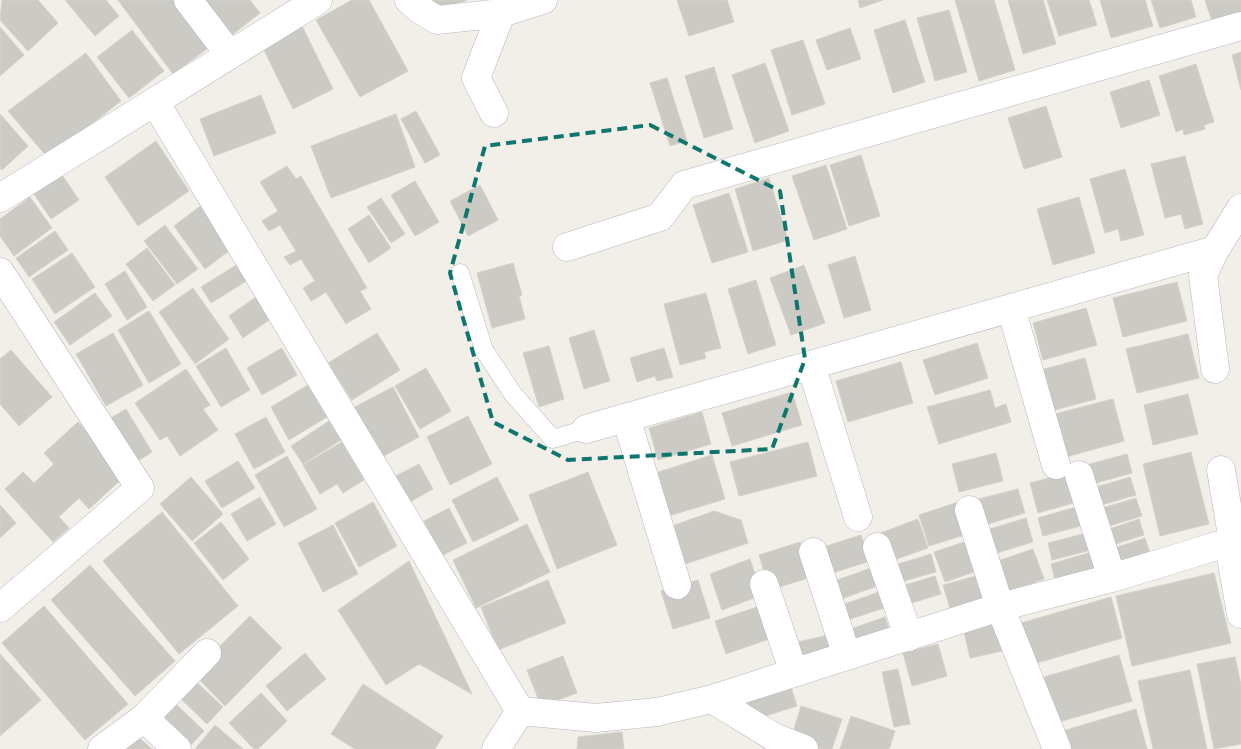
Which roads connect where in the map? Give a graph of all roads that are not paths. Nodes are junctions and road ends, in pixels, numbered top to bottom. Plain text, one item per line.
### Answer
1 (188, 0) edge
2 (318, 0) edge
3 (409, 0) edge
4 (543, 0) edge
5 (500, 14) junction
6 (1241, 26) edge
7 (230, 55) junction
8 (155, 102) junction
9 (494, 113) dead end
10 (0, 198) edge
11 (1241, 208) edge
12 (567, 247) dead end
13 (1215, 250) junction
14 (0, 272) edge
15 (460, 273) dead end
16 (1011, 308) junction
17 (811, 365) junction
18 (1215, 369) dead end
19 (626, 418) junction
20 (586, 429) joint
21 (1221, 470) dead end
22 (969, 510) dead end
23 (858, 517) dead end
24 (877, 547) dead end
25 (1235, 550) edge
26 (813, 552) dead end
27 (1112, 578) junction
28 (764, 584) dead end
29 (677, 585) dead end
30 (1000, 607) junction
31 (0, 608) edge
32 (1241, 614) edge
33 (909, 636) junction
34 (206, 653) dead end
35 (847, 656) junction
36 (794, 673) junction
37 (712, 700) junction
38 (520, 711) junction
39 (144, 718) junction
40 (102, 749) edge
41 (178, 749) edge
42 (496, 749) edge
43 (804, 749) edge
44 (1057, 749) edge

1 - 7 street
2 - 7 street
3 - 5 street
4 - 5 street
5 - 9 street
6 - 12 street
7 - 8 street
8 - 10 street
8 - 38 street
11 - 13 street
13 - 16 street
13 - 18 street
14 - 31 street
15 - 20 lane
16 - 17 street
16 - 27 street
17 - 19 street
17 - 23 street
19 - 20 street
19 - 29 street
21 - 25 street
22 - 30 street
24 - 33 street
25 - 27 street
25 - 32 street
26 - 35 street
27 - 30 street
28 - 36 street
30 - 33 street
30 - 44 street
33 - 35 street
34 - 39 street
35 - 36 street
36 - 37 street
37 - 38 street
37 - 43 street
38 - 42 street
39 - 40 street
39 - 41 street

